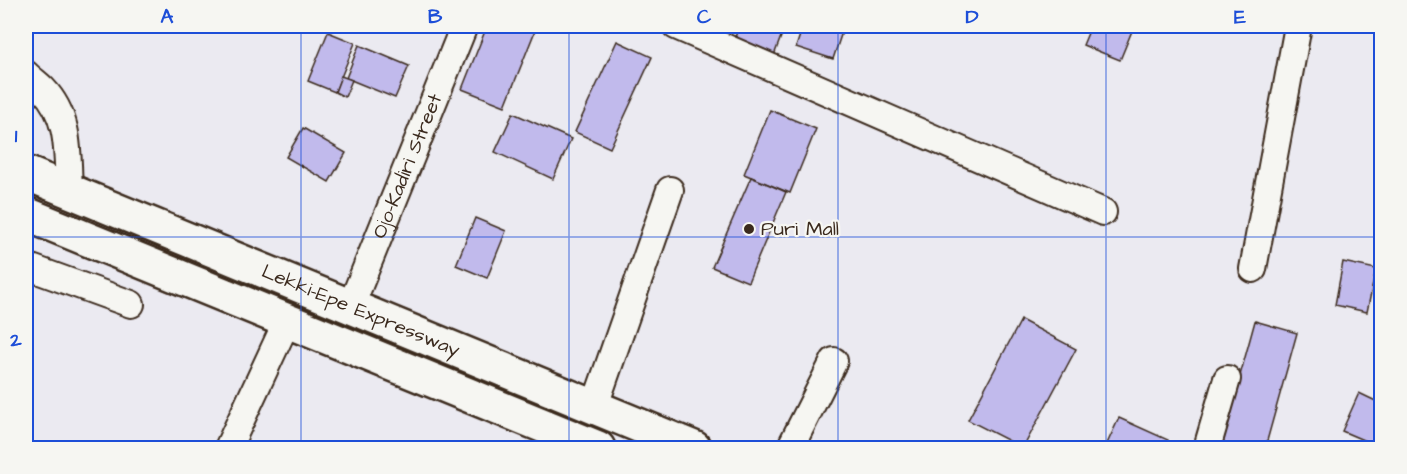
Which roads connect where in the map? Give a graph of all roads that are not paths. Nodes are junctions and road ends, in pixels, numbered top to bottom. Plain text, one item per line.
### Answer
1 (464, 26) edge
2 (676, 26) edge
3 (1298, 26) edge
4 (26, 74) edge
5 (26, 173) edge
6 (670, 190) dead end
7 (69, 191) junction
8 (1103, 212) dead end
9 (26, 214) edge
10 (26, 266) edge
11 (1253, 268) dead end
12 (131, 304) dead end
13 (350, 308) junction
14 (287, 321) junction
15 (834, 361) dead end
16 (1227, 379) dead end
17 (594, 408) junction
18 (228, 448) edge
19 (598, 448) edge
20 (694, 448) edge
21 (790, 448) edge
22 (1207, 448) edge

1 - 13 street, Ojo-Kadiri Street
2 - 8 street
3 - 11 street
4 - 7 street
5 - 7 highway, Lekki-Epe Expressway
6 - 17 street
7 - 13 highway, Lekki-Epe Expressway
9 - 14 highway, Lekki-Epe Expressway
10 - 12 street
13 - 17 highway, Lekki-Epe Expressway
14 - 18 street
14 - 19 highway, Lekki-Epe Expressway
15 - 21 street
16 - 22 street
17 - 20 highway, Lekki-Epe Expressway

